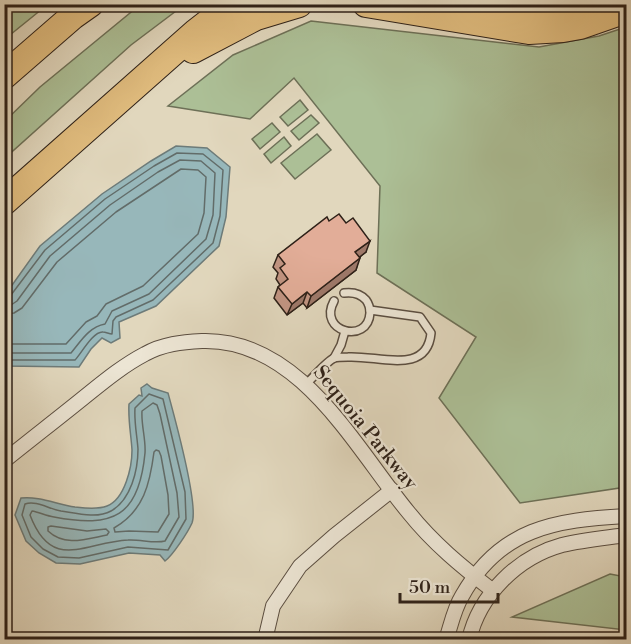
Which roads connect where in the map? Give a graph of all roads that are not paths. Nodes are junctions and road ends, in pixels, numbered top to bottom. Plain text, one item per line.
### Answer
1 (231, 4) edge
2 (299, 4) edge
3 (366, 4) edge
4 (489, 4) edge
5 (589, 4) edge
6 (82, 8) edge
7 (627, 10) edge
8 (153, 71) junction
9 (4, 76) edge
10 (4, 202) edge
11 (344, 293) dead end
12 (334, 301) dead end
13 (370, 310) junction
14 (345, 331) junction
15 (334, 358) junction
16 (306, 384) junction
17 (4, 461) edge
18 (392, 490) junction
19 (627, 516) edge
20 (627, 536) edge
21 (475, 577) junction
22 (492, 590) junction
23 (265, 639) edge
24 (446, 639) edge
25 (469, 639) edge

1 - 8 highway
2 - 8 highway
3 - 7 highway
4 - 5 highway
6 - 9 highway
8 - 10 highway
11 - 13 lane
12 - 14 lane
13 - 14 lane
13 - 15 lane
14 - 15 lane
15 - 16 lane
16 - 17 street, Sequoia Parkway
16 - 18 street, Sequoia Parkway
18 - 21 street, Sequoia Parkway
18 - 23 street
19 - 21 street
20 - 22 street
21 - 22 street, Sequoia Parkway
21 - 24 street
22 - 25 street

